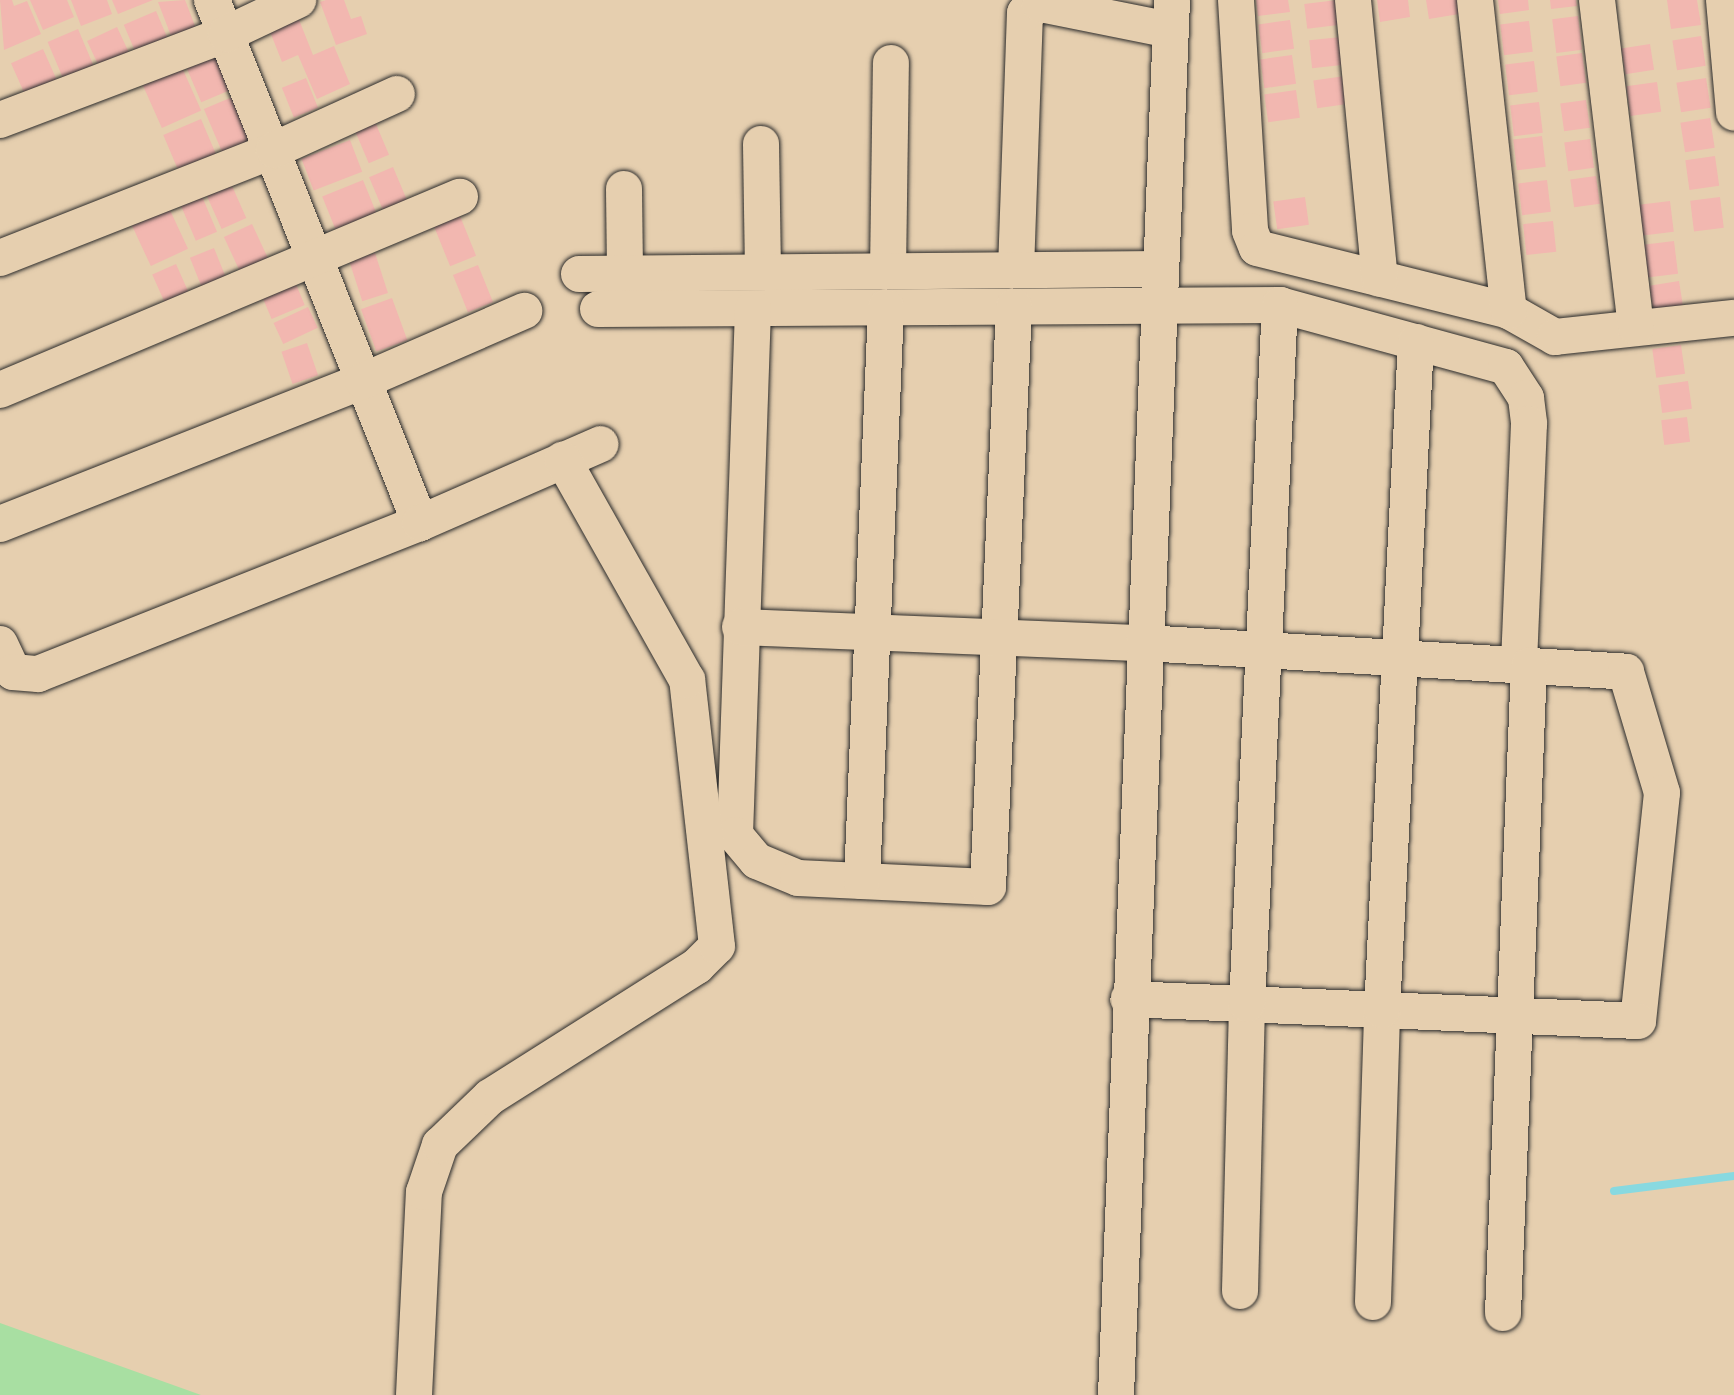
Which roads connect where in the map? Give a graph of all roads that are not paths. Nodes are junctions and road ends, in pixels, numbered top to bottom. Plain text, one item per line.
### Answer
1 (212, 0) edge
2 (298, 0) edge
3 (1236, 0) edge
4 (1353, 0) edge
5 (1475, 0) edge
6 (1597, 0) edge
7 (1724, 0) edge
8 (1171, 15) edge
9 (226, 34) junction
10 (891, 63) dead end
11 (397, 94) dead end
12 (1734, 113) edge
13 (0, 120) edge
14 (761, 144) dead end
15 (274, 150) junction
16 (624, 189) dead end
17 (460, 197) dead end
18 (0, 258) edge
19 (316, 259) junction
20 (1160, 269) junction
21 (1016, 270) junction
22 (888, 271) junction
23 (763, 272) junction
24 (625, 273) junction
25 (579, 274) dead end
26 (1380, 279) junction
27 (1280, 305) junction
28 (1014, 307) junction
29 (1158, 307) junction
30 (886, 308) junction
31 (598, 309) dead end
32 (753, 309) junction
33 (524, 311) dead end
34 (1509, 311) junction
35 (1734, 318) edge
36 (1636, 327) junction
37 (1416, 342) junction
38 (363, 381) junction
39 (0, 390) edge
40 (601, 444) dead end
41 (563, 460) junction
42 (420, 523) junction
43 (0, 524) edge
44 (740, 627) junction
45 (872, 633) junction
46 (999, 639) junction
47 (1144, 643) junction
48 (0, 644) edge
49 (1267, 650) junction
50 (1401, 659) junction
51 (1524, 666) junction
52 (862, 881) junction
53 (1128, 999) junction
54 (1247, 1004) junction
55 (1382, 1010) junction
56 (1515, 1016) junction
57 (1240, 1291) dead end
58 (1373, 1302) dead end
59 (1503, 1313) dead end
60 (414, 1395) edge
61 (1116, 1395) edge

1 - 9 street
2 - 9 street
3 - 26 street
4 - 26 street
5 - 34 street
6 - 36 street
7 - 12 street
8 - 20 street
8 - 21 street
9 - 13 street
9 - 15 street
10 - 22 street
11 - 15 street
14 - 23 street
15 - 18 street
15 - 19 street
16 - 24 street
17 - 19 street
19 - 38 street
19 - 39 street
20 - 21 street
20 - 29 street
21 - 22 street
22 - 23 street
23 - 24 street
24 - 25 street
26 - 34 street
27 - 29 street
27 - 37 street
27 - 49 street
28 - 29 street
28 - 30 street
28 - 46 street
29 - 47 street
30 - 32 street
30 - 45 street
31 - 32 street
32 - 44 street
33 - 38 street
34 - 36 street
35 - 36 street
37 - 50 street
37 - 51 street
38 - 42 street
38 - 43 street
40 - 41 street
41 - 42 street
41 - 60 street
42 - 48 street
44 - 45 street
44 - 52 street
45 - 46 street
45 - 52 street
46 - 47 street
46 - 52 street
47 - 49 street
47 - 53 street
49 - 50 street
49 - 54 street
50 - 51 street
50 - 55 street
51 - 56 street
51 - 56 street
53 - 54 street
53 - 61 street
54 - 55 street
54 - 57 street
55 - 56 street
55 - 58 street
56 - 59 street

